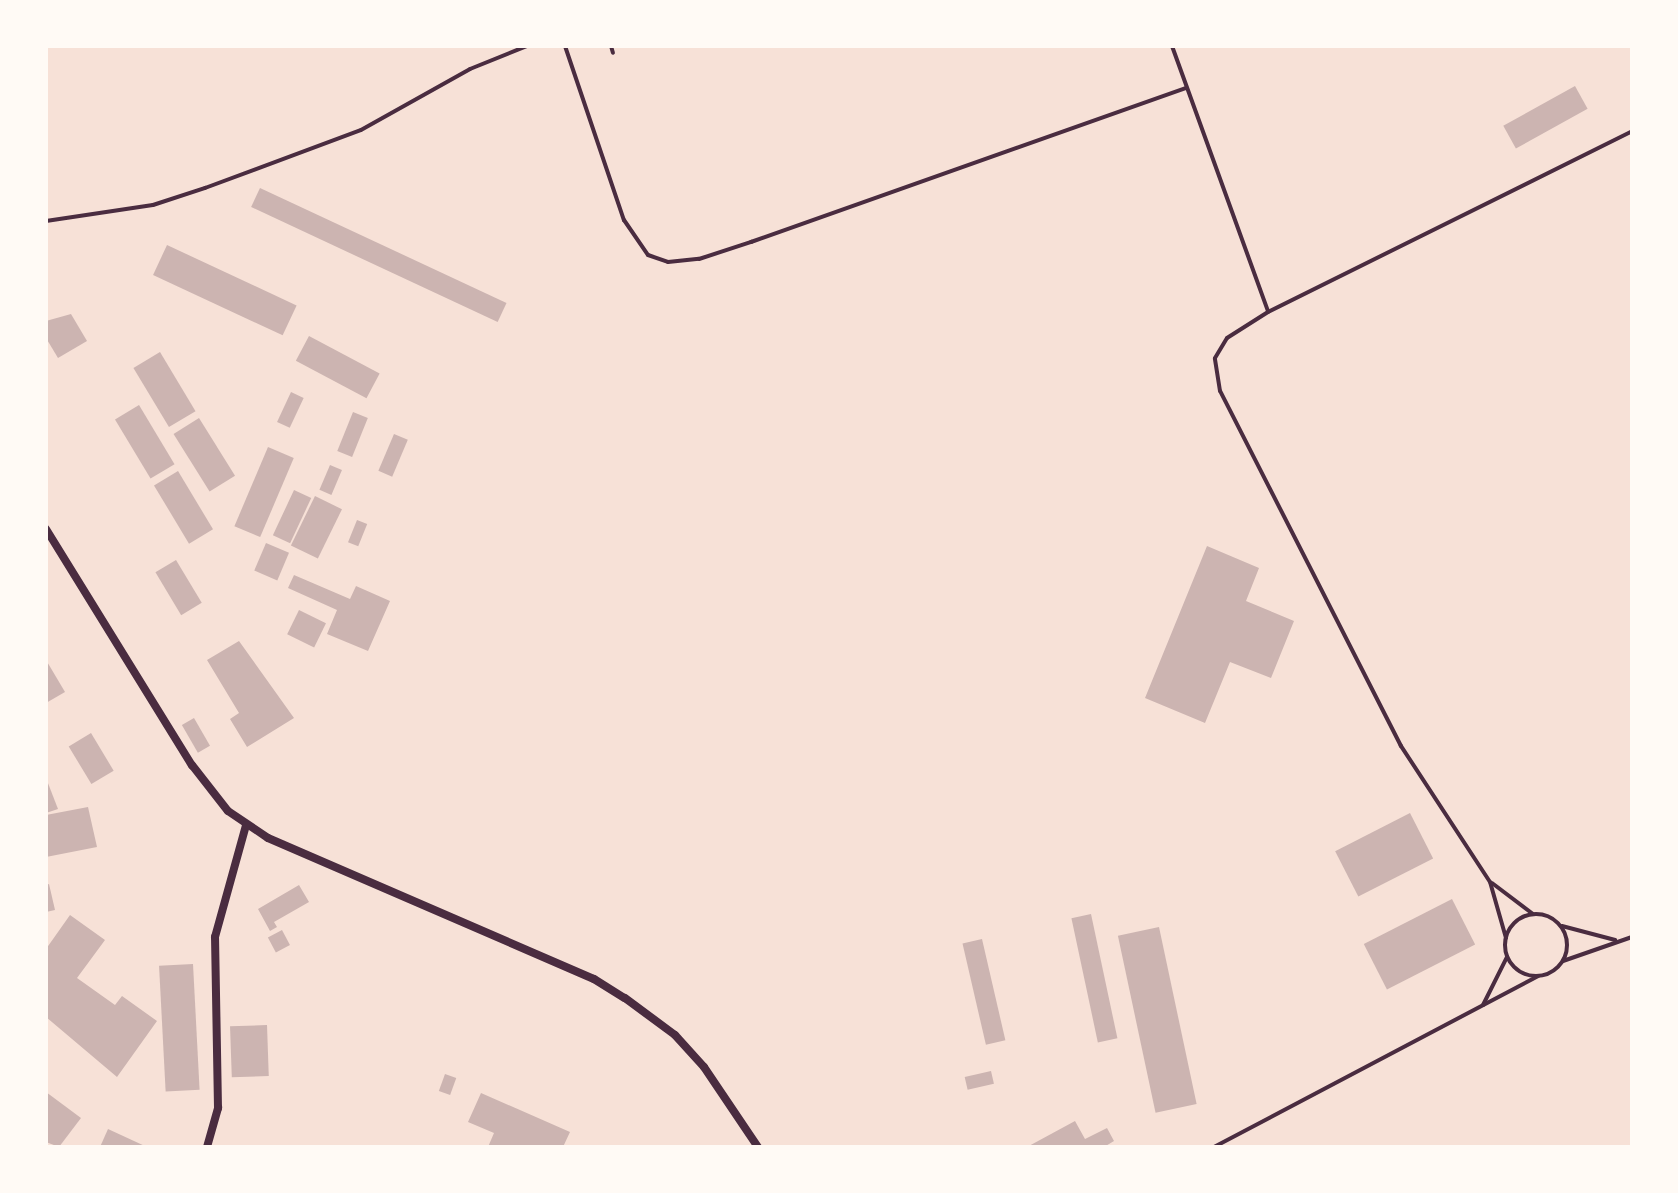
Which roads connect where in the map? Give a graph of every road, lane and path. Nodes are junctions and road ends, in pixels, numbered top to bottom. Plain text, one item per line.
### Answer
1 (527, 46) edge
2 (565, 46) edge
3 (611, 46) edge
4 (1172, 46) edge
5 (613, 53) dead end
6 (1186, 88) junction
7 (1632, 131) edge
8 (46, 221) edge
9 (1268, 312) junction
10 (46, 529) edge
11 (55, 544) junction
12 (46, 550) edge
13 (246, 825) junction
14 (1490, 882) junction
15 (1534, 914) junction
16 (1560, 925) junction
17 (1632, 937) edge
18 (1506, 938) junction
19 (1617, 941) junction
20 (1507, 957) junction
21 (1562, 961) junction
22 (1538, 976) junction
23 (1481, 1007) junction
24 (207, 1147) edge
25 (758, 1147) edge
26 (1214, 1147) edge

1 - 8 lane
2 - 6 lane
3 - 5 lane
4 - 6 lane
6 - 9 lane
7 - 9 lane
9 - 14 lane
10 - 11 street
11 - 12 lane
11 - 13 street
13 - 24 street
13 - 25 street
14 - 15 lane
14 - 18 lane
15 - 16 lane
15 - 18 lane
16 - 19 lane
16 - 21 lane
17 - 19 lane
18 - 20 lane
19 - 21 lane
20 - 22 lane
20 - 23 lane
21 - 22 lane
22 - 23 lane
23 - 26 lane

